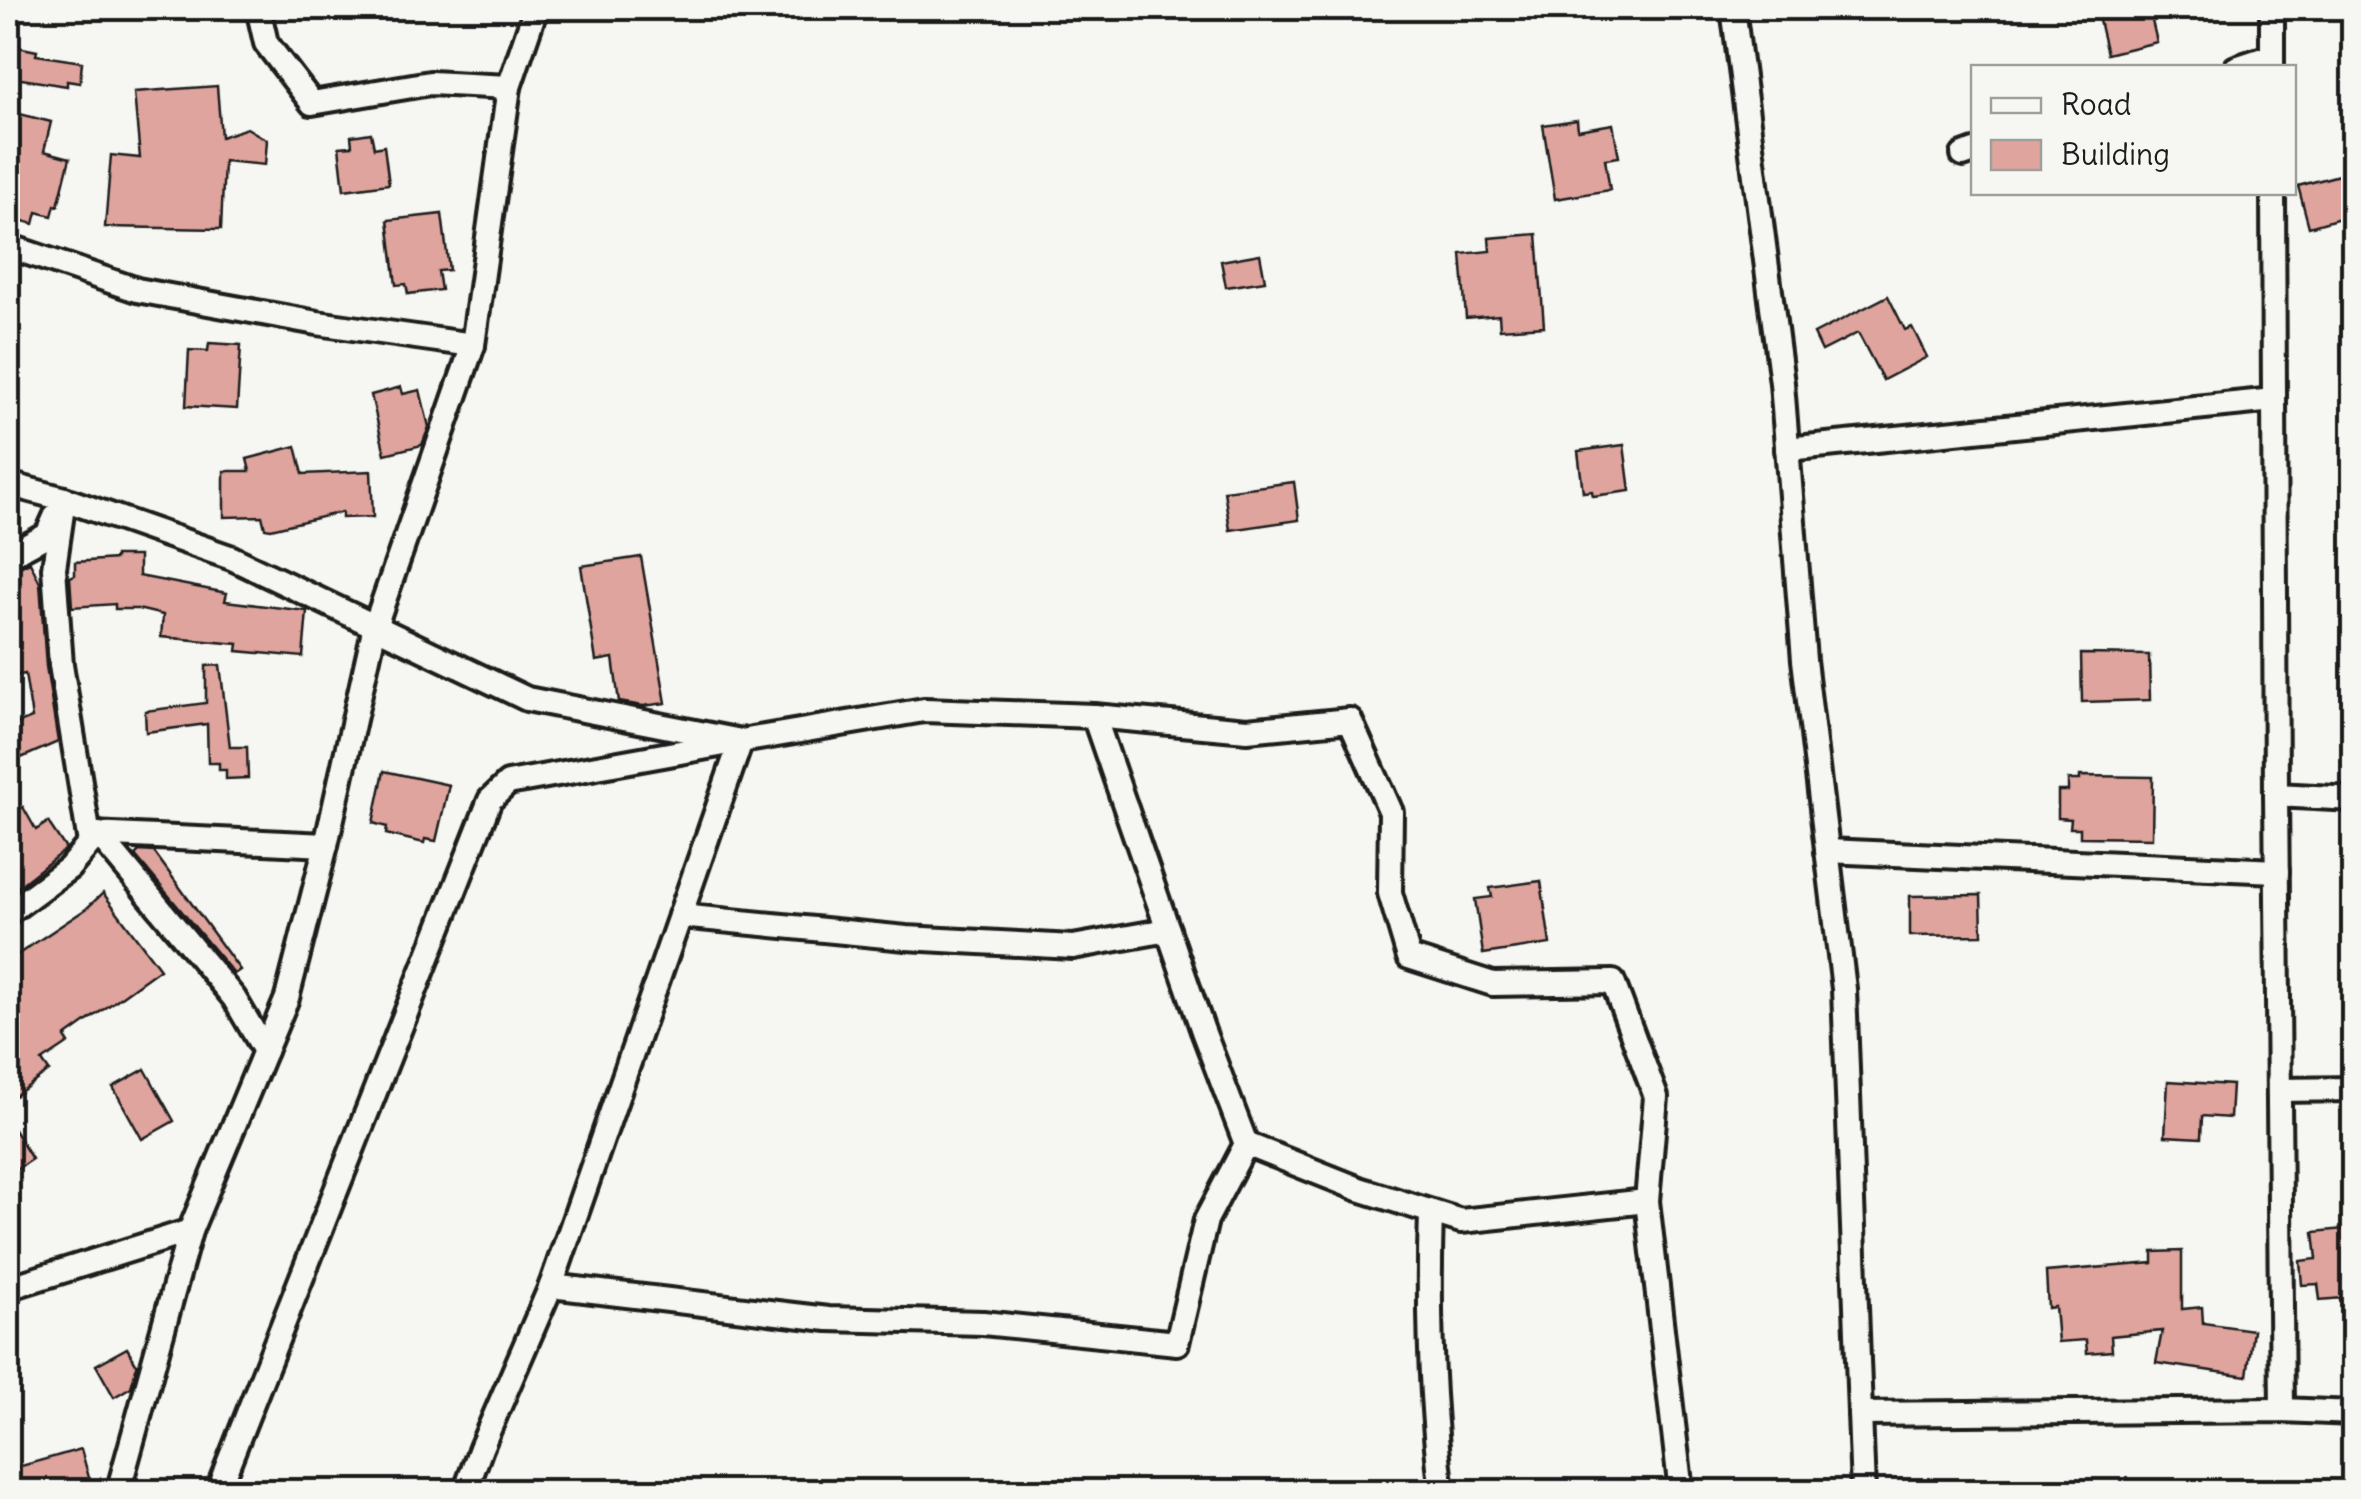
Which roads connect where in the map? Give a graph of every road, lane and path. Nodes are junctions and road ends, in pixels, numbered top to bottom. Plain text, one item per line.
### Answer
1 (258, 8) edge
2 (536, 8) edge
3 (1733, 8) edge
4 (2272, 8) edge
5 (2272, 62) edge
6 (509, 87) junction
7 (2273, 195) edge
8 (8, 246) edge
9 (473, 344) junction
10 (2274, 400) junction
11 (1787, 449) junction
12 (8, 484) edge
13 (64, 499) junction
14 (8, 556) edge
15 (375, 626) junction
16 (1094, 716) junction
17 (741, 740) junction
18 (2276, 795) junction
19 (2354, 798) edge
20 (94, 834) junction
21 (326, 845) junction
22 (1828, 851) junction
23 (2277, 871) junction
24 (8, 913) edge
25 (680, 916) junction
26 (1168, 930) junction
27 (265, 1051) junction
28 (2354, 1089) edge
29 (2279, 1090) junction
30 (1246, 1144) junction
31 (1648, 1201) junction
32 (1432, 1212) junction
33 (190, 1232) junction
34 (551, 1286) junction
35 (8, 1288) edge
36 (2282, 1410) junction
37 (2354, 1412) edge
38 (1860, 1414) junction
39 (118, 1492) edge
40 (218, 1492) edge
41 (466, 1492) edge
42 (1442, 1492) edge
43 (1681, 1492) edge
44 (1864, 1492) edge

1 - 6 street
2 - 6 street
3 - 11 street
4 - 5 street
6 - 9 street
7 - 10 street
8 - 9 street
9 - 15 street
10 - 11 street
10 - 18 street
11 - 22 street
12 - 13 street
13 - 14 street
13 - 15 street
13 - 20 street
15 - 17 street
15 - 21 street
16 - 17 street
16 - 26 street
16 - 31 street
17 - 25 street
17 - 40 street
18 - 19 street
18 - 23 street
20 - 21 street
20 - 24 street
20 - 27 street
21 - 27 street
22 - 23 street
22 - 38 street
23 - 29 street
25 - 26 street
25 - 34 street
26 - 30 street
27 - 33 street
28 - 29 street
29 - 36 street
30 - 32 street
30 - 34 street
31 - 32 street
31 - 43 street
32 - 42 street
33 - 35 street
33 - 39 street
34 - 41 street
36 - 37 street
36 - 38 street
38 - 44 street

